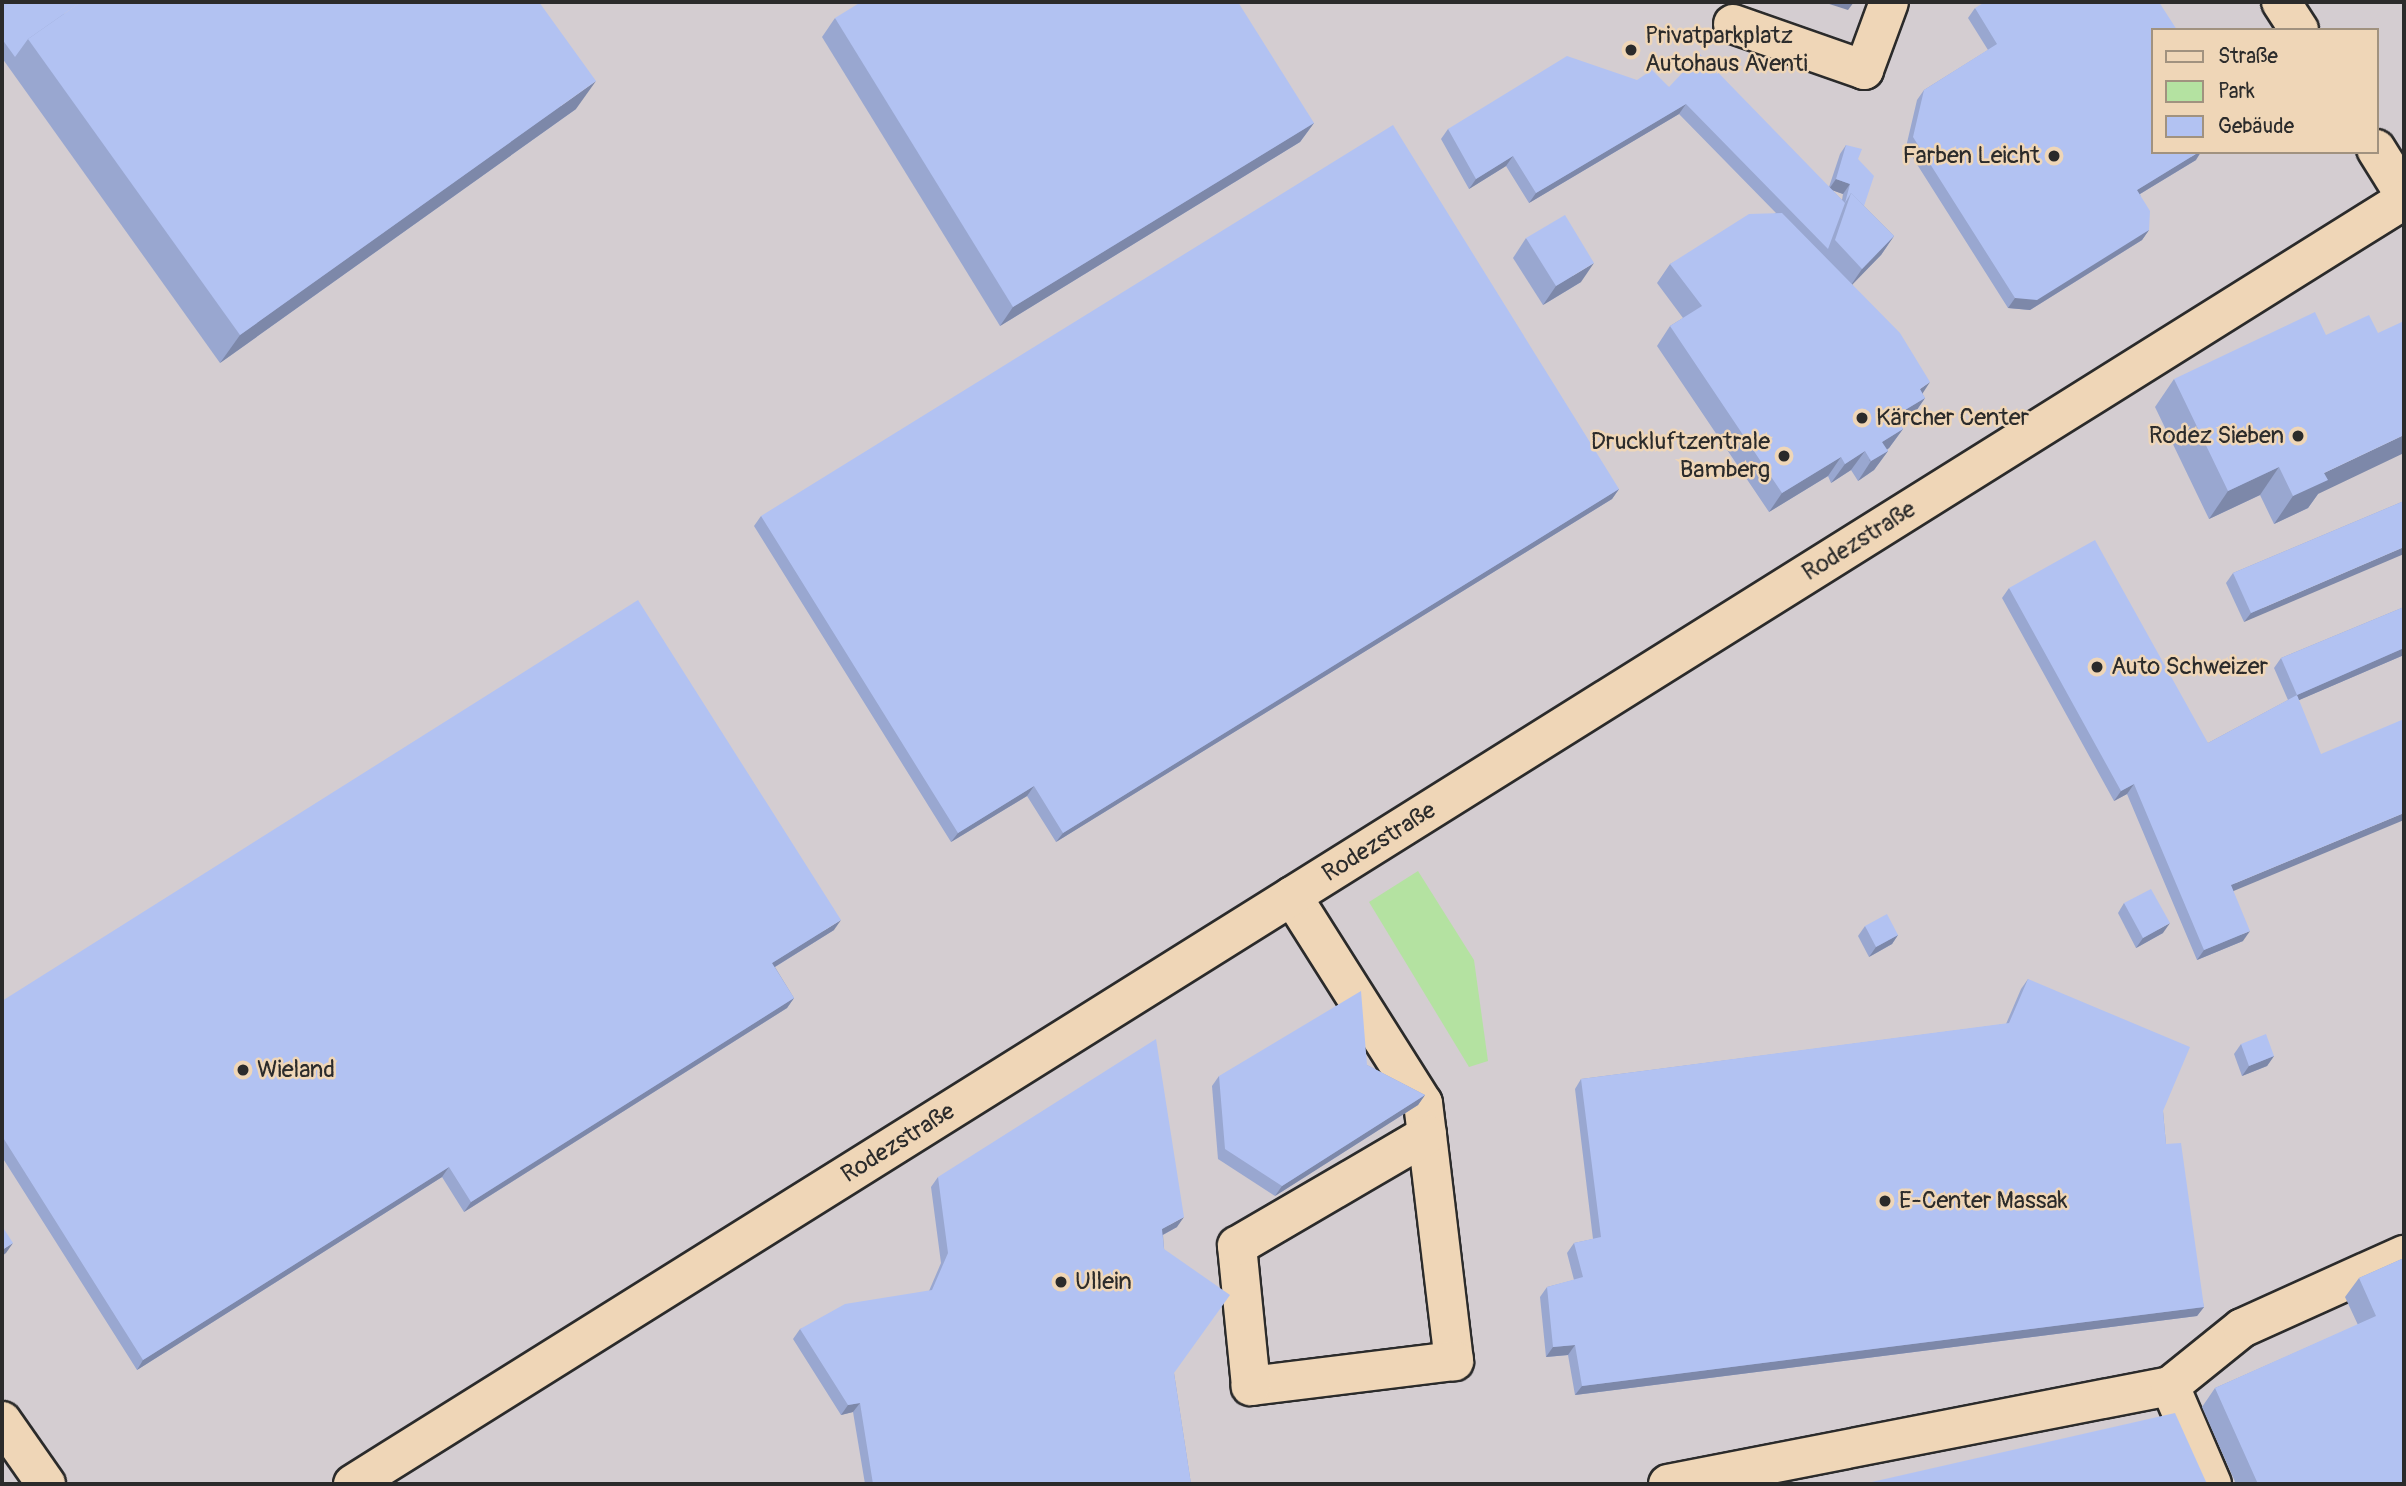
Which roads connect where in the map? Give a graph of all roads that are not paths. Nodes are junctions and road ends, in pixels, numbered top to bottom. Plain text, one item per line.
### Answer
1 (1889, 2) edge
2 (2281, 2) edge
3 (1733, 24) dead end
4 (2298, 28) edge
5 (2378, 152) edge
6 (2404, 194) edge
7 (2404, 200) edge
8 (1292, 896) junction
9 (1427, 1135) junction
10 (2404, 1255) edge
11 (2169, 1386) junction
12 (2, 1421) edge
13 (46, 1484) edge
14 (353, 1484) edge
15 (1668, 1484) edge
16 (2212, 1484) edge

1 - 3 street
2 - 4 street
5 - 6 street
7 - 8 street, Rodezstraße
8 - 9 street
8 - 14 street, Rodezstraße
9 - 9 street
10 - 11 street
11 - 15 street
11 - 16 street
12 - 13 street

